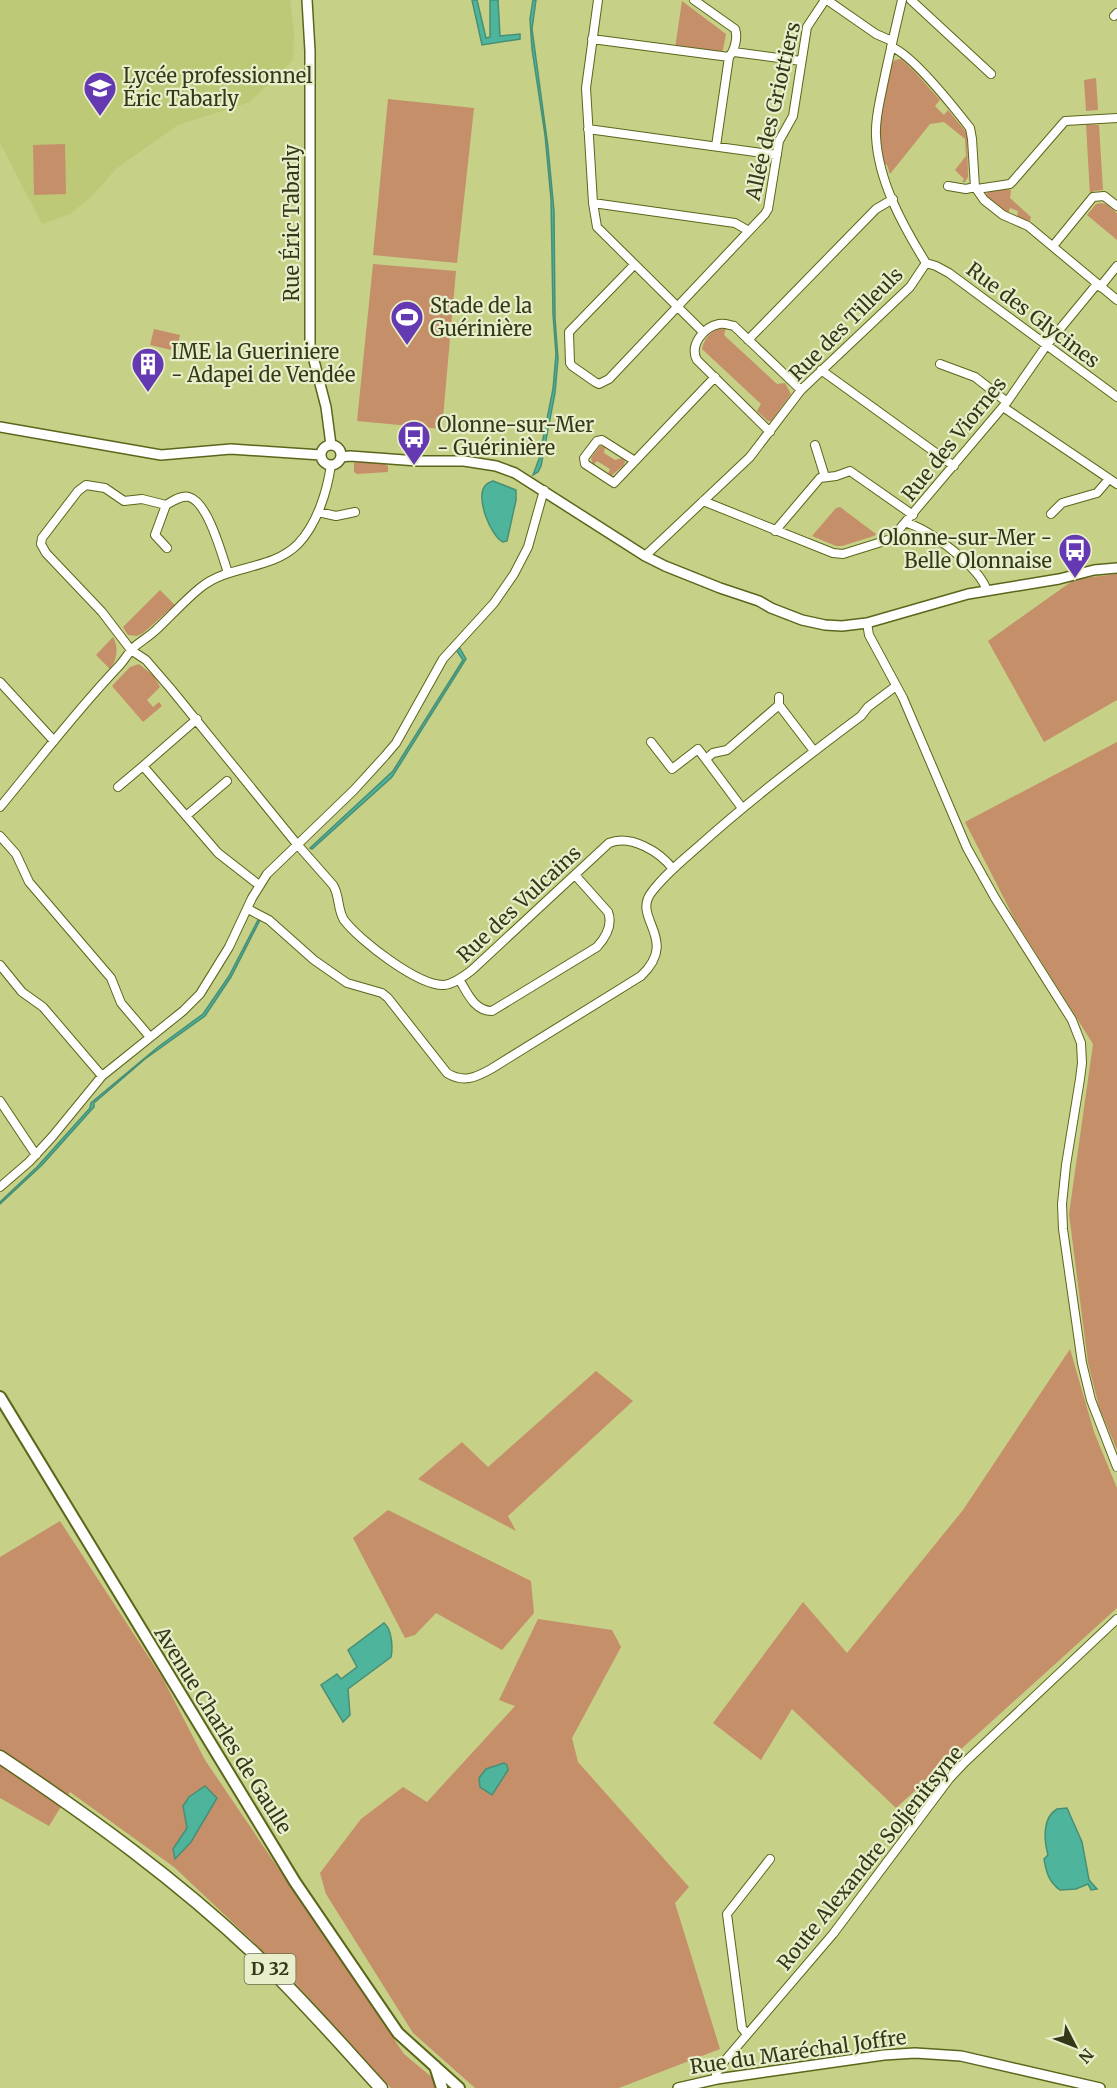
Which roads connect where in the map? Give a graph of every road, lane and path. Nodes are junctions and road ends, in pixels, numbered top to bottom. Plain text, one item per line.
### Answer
1 (307, 0) edge
2 (598, 0) edge
3 (694, 0) edge
4 (826, 0) edge
5 (902, 0) edge
6 (911, 0) edge
7 (592, 39) junction
8 (891, 44) junction
9 (732, 54) junction
10 (801, 61) junction
11 (991, 74) dead end
12 (1117, 118) edge
13 (588, 129) junction
14 (716, 146) junction
15 (777, 155) junction
16 (948, 186) dead end
17 (976, 188) junction
18 (893, 199) junction
19 (593, 203) junction
20 (1117, 206) edge
21 (749, 231) junction
22 (1053, 246) junction
23 (926, 264) junction
24 (634, 265) junction
25 (1117, 266) edge
26 (1099, 285) junction
27 (1117, 300) edge
28 (677, 306) junction
29 (703, 332) junction
30 (748, 340) junction
31 (1046, 346) junction
32 (940, 364) dead end
33 (821, 370) junction
34 (715, 377) junction
35 (801, 390) junction
36 (1117, 397) edge
37 (1005, 405) junction
38 (0, 427) edge
39 (770, 432) junction
40 (331, 445) junction
41 (815, 445) dead end
42 (321, 455) junction
43 (341, 457) junction
44 (635, 461) junction
45 (331, 465) junction
46 (954, 466) junction
47 (825, 477) junction
48 (1109, 479) junction
49 (1117, 484) edge
50 (544, 489) junction
51 (703, 501) junction
52 (166, 505) junction
53 (318, 512) junction
54 (355, 512) dead end
55 (1050, 514) dead end
56 (913, 515) junction
57 (907, 523) junction
58 (775, 531) junction
59 (167, 548) dead end
60 (645, 556) junction
61 (1117, 568) edge
62 (228, 573) junction
63 (987, 591) junction
64 (867, 623) junction
65 (131, 650) junction
66 (0, 682) edge
67 (897, 687) junction
68 (196, 719) junction
69 (54, 741) junction
70 (651, 742) dead end
71 (814, 752) junction
72 (706, 759) junction
73 (142, 766) junction
74 (227, 781) dead end
75 (118, 787) dead end
76 (0, 807) edge
77 (742, 808) junction
78 (186, 816) junction
79 (0, 836) edge
80 (296, 843) junction
81 (673, 869) junction
82 (574, 875) junction
83 (259, 885) junction
84 (248, 909) junction
85 (0, 965) edge
86 (459, 979) junction
87 (150, 1037) junction
88 (102, 1076) junction
89 (0, 1101) edge
90 (36, 1155) junction
91 (0, 1187) edge
92 (0, 1397) edge
93 (1117, 1467) edge
94 (1117, 1619) edge
95 (0, 1757) edge
96 (770, 1859) dead end
97 (747, 2034) junction
98 (435, 2066) junction
99 (717, 2079) junction
100 (379, 2086) edge
101 (442, 2088) edge
102 (459, 2088) edge
103 (678, 2088) edge
104 (1100, 2088) edge

1 - 40 street, Rue Éric Tabarly
2 - 7 street
3 - 9 street
4 - 8 street
4 - 10 street, Allée des Griottiers
5 - 8 street, Rue des Tilleuls
6 - 11 street
7 - 9 street
7 - 13 street
8 - 17 street
8 - 18 street, Rue des Tilleuls
9 - 10 street
9 - 14 street
10 - 15 street, Allée des Griottiers
12 - 17 street
13 - 14 street
13 - 19 street
14 - 15 street
15 - 21 street, Allée des Griottiers
16 - 17 street
17 - 22 street
18 - 23 street, Rue des Tilleuls
18 - 30 street
19 - 21 street
19 - 24 street
20 - 22 street
21 - 28 street, Allée des Griottiers
22 - 26 street
23 - 31 street, Rue des Glycines
23 - 33 street, Rue des Tilleuls
24 - 28 street
24 - 28 street, Allée des Griottiers
25 - 26 street, Rue des Viornes
26 - 27 street
26 - 31 street, Rue des Viornes
28 - 29 street
29 - 30 street
29 - 34 street
30 - 35 street
31 - 36 street, Rue des Glycines
31 - 37 street, Rue des Viornes
32 - 37 street
33 - 35 street, Rue des Tilleuls
33 - 46 street
34 - 39 street
34 - 44 street
35 - 39 street, Rue des Tilleuls
37 - 46 street, Rue des Viornes
37 - 48 street
38 - 42 street
39 - 51 street, Rue des Tilleuls
40 - 42 street
40 - 43 street
41 - 47 street
42 - 45 street
43 - 45 street
43 - 50 street
44 - 44 street
45 - 53 street
46 - 56 street, Rue des Viornes
47 - 56 street
47 - 58 street
48 - 49 street
48 - 55 street
50 - 60 street
50 - 80 street
51 - 58 street, Rue des Viornes
51 - 60 street, Rue des Tilleuls
52 - 59 street
52 - 62 street
52 - 65 street, Rue des Vulcains
53 - 54 street
53 - 62 street
56 - 57 street, Rue des Viornes
57 - 58 street, Rue des Viornes
57 - 63 street
60 - 64 street
61 - 63 street
62 - 65 street
63 - 64 street
64 - 67 street
65 - 68 street, Rue des Vulcains
65 - 69 street
66 - 69 street
67 - 71 street
67 - 93 street
68 - 73 street
68 - 80 street, Rue des Vulcains
69 - 76 street
70 - 72 street
71 - 72 street
71 - 77 street
72 - 77 street
73 - 75 street
73 - 78 street
74 - 78 street
77 - 81 street
78 - 83 street
79 - 87 street
80 - 83 street
80 - 86 street, Rue des Vulcains
81 - 82 street, Rue des Vulcains
81 - 84 street
82 - 86 street, Rue des Vulcains
82 - 86 street
83 - 84 street
84 - 87 street
85 - 88 street
87 - 88 street
88 - 90 street
89 - 90 street
90 - 91 street
92 - 98 main road, Avenue Charles de Gaulle
94 - 97 street, Route Alexandre Soljenitsyne
95 - 100 main road, D 32
96 - 97 street
97 - 99 street, Route Alexandre Soljenitsyne
98 - 101 main road
98 - 102 main road, Avenue Charles de Gaulle
99 - 103 street, Rue du Maréchal Joffre
99 - 104 street, Rue du Maréchal Joffre

